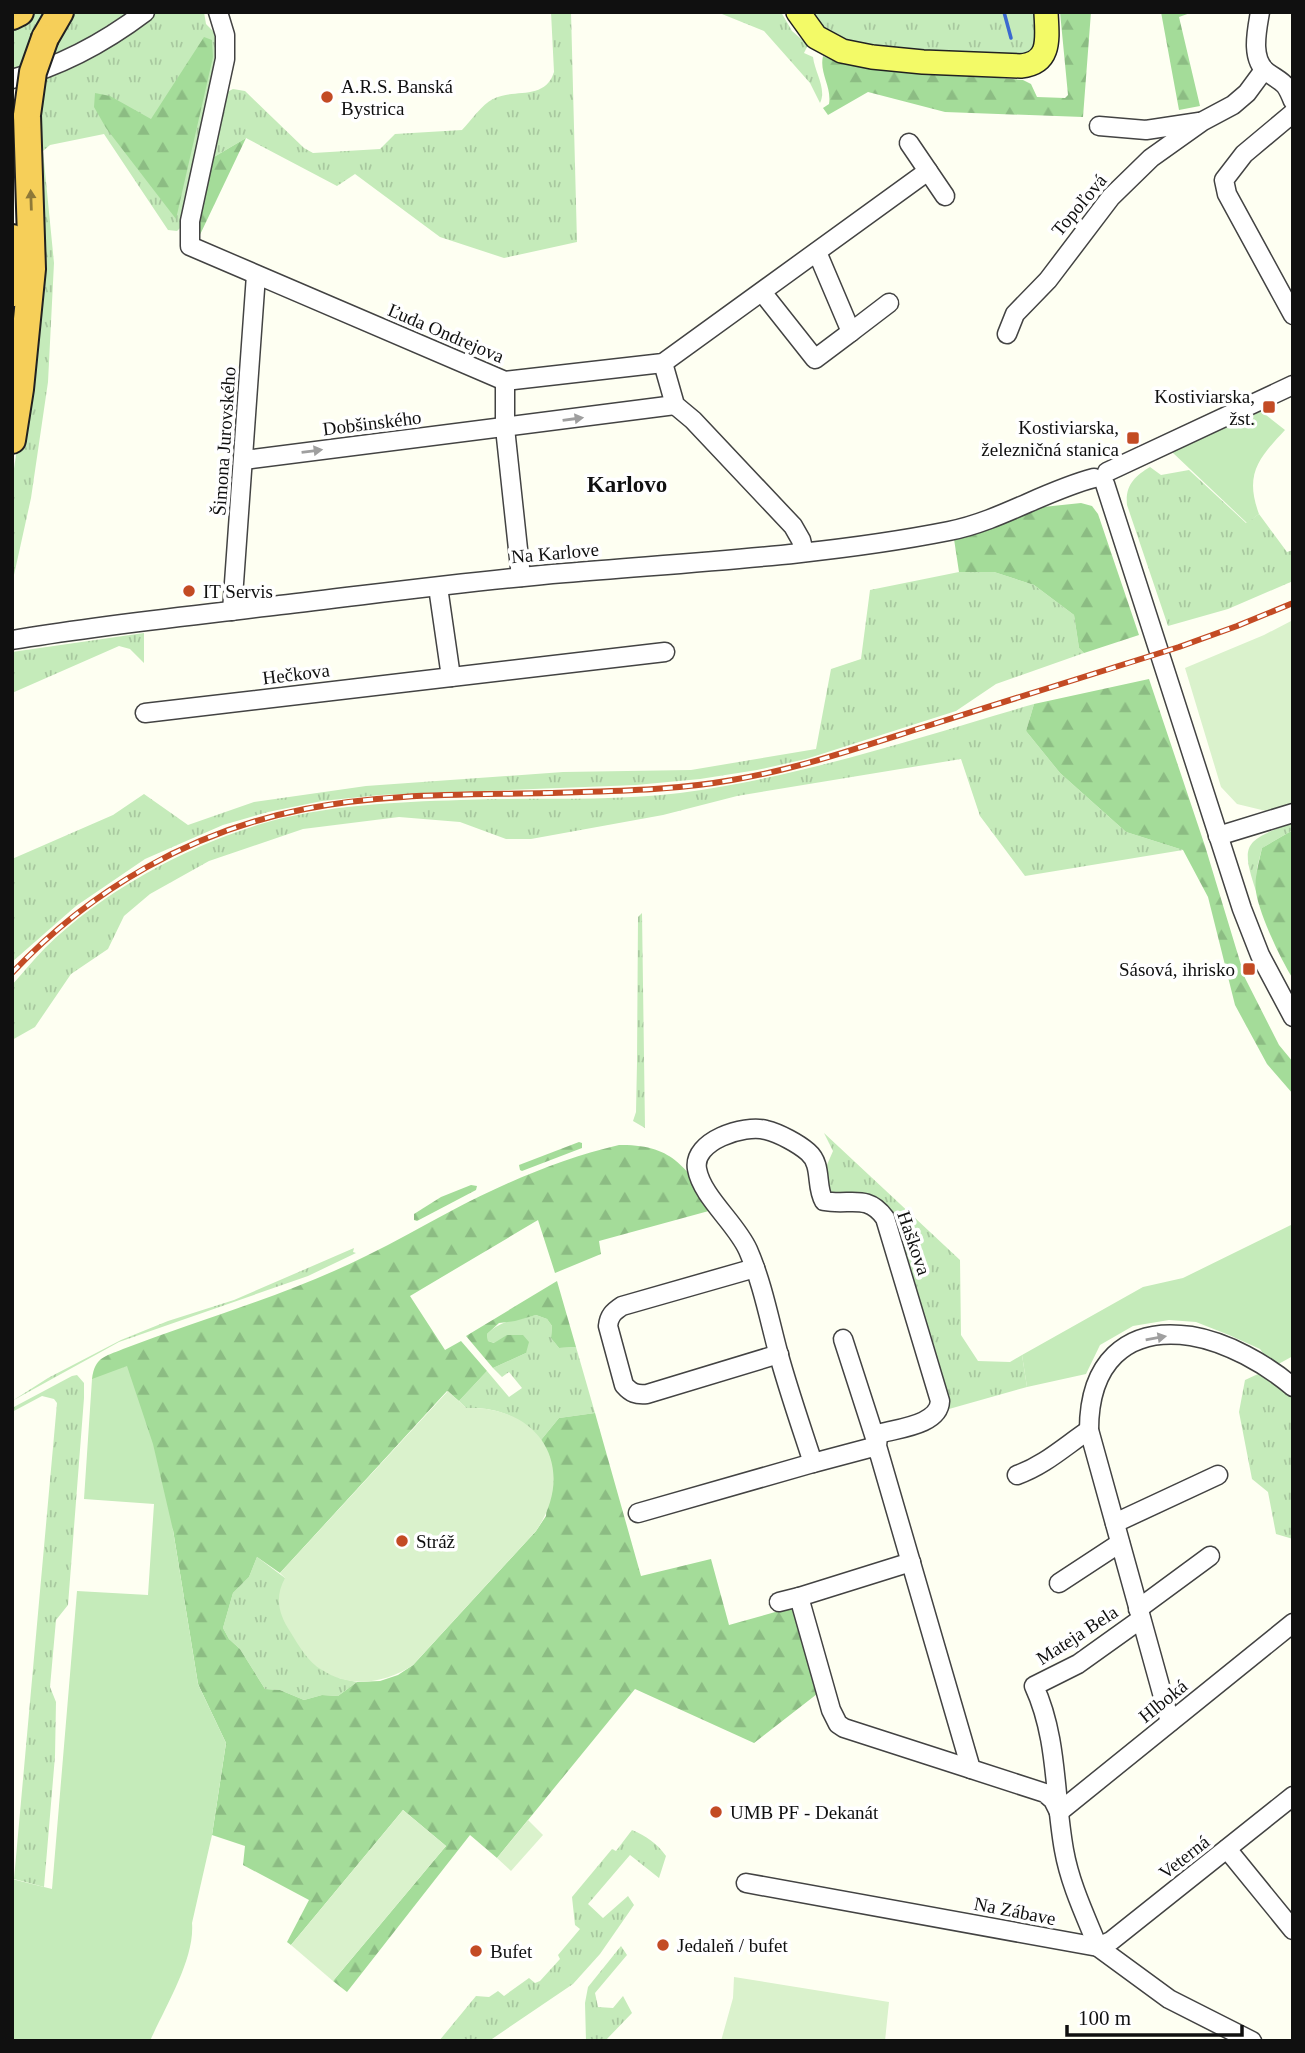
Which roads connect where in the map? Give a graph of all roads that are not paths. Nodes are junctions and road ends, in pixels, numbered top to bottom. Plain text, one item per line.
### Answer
1 (20, 12) edge
2 (60, 12) edge
3 (145, 12) edge
4 (218, 12) edge
5 (1046, 12) edge
6 (1260, 12) edge
7 (12, 16) edge
8 (803, 21) edge
9 (1264, 70) junction
10 (12, 79) edge
11 (1291, 90) edge
12 (1293, 113) edge
13 (1203, 121) junction
14 (1099, 126) dead end
15 (909, 144) dead end
16 (928, 170) junction
17 (945, 196) dead end
18 (12, 238) edge
19 (817, 252) junction
20 (256, 275) junction
21 (762, 292) junction
22 (889, 303) dead end
23 (1291, 311) edge
24 (851, 332) junction
25 (1007, 334) dead end
26 (12, 348) edge
27 (663, 363) junction
28 (505, 381) junction
29 (1293, 385) edge
30 (675, 405) junction
31 (505, 428) junction
32 (12, 440) edge
33 (244, 460) junction
34 (1102, 478) junction
35 (804, 552) junction
36 (521, 577) junction
37 (438, 587) junction
38 (232, 611) junction
39 (12, 640) edge
40 (665, 652) dead end
41 (451, 677) junction
42 (145, 713) dead end
43 (1293, 813) edge
44 (1218, 836) junction
45 (1293, 1017) edge
46 (755, 1268) junction
47 (844, 1339) dead end
48 (779, 1353) junction
49 (1293, 1387) edge
50 (1089, 1430) junction
51 (877, 1444) junction
52 (813, 1463) junction
53 (1017, 1475) dead end
54 (1218, 1475) dead end
55 (638, 1513) dead end
56 (1115, 1523) junction
57 (1120, 1543) junction
58 (1210, 1556) dead end
59 (911, 1562) junction
60 (1059, 1583) dead end
61 (799, 1597) junction
62 (779, 1602) dead end
63 (1140, 1614) junction
64 (1293, 1623) edge
65 (1170, 1722) junction
66 (971, 1769) junction
67 (1293, 1796) edge
68 (1059, 1812) junction
69 (1227, 1849) junction
70 (746, 1883) dead end
71 (1293, 1930) edge
72 (1098, 1947) junction
73 (1252, 2041) edge

1 - 7 highway
32 -> 2 highway, bridge
3 - 10 street
4 - 20 street, Ľuda Ondrejova
5 - 8 main road
6 - 9 street
9 - 11 street
9 - 13 street, Topoľová
12 - 23 street
13 - 14 street, Topoľová
13 - 25 street, Topoľová
15 - 16 street
16 - 17 street
16 - 19 street, Ľuda Ondrejova
18 - 26 highway
19 - 21 street, Ľuda Ondrejova
19 - 24 street
20 - 28 street, Ľuda Ondrejova
20 - 33 street, Šimona Jurovského
21 - 24 street
21 - 27 street, Ľuda Ondrejova
22 - 24 street
27 - 28 street, Ľuda Ondrejova
27 - 30 street
28 - 31 street
29 - 34 street, Na Karlove
31 -> 30 street, Dobšinského
30 - 35 street
33 -> 31 street, Dobšinského
31 - 36 street
33 - 38 street, Šimona Jurovského
34 - 35 street, Na Karlove
34 - 44 street
35 - 36 street, Na Karlove
36 - 37 street, Na Karlove
37 - 38 street, Na Karlove
37 - 41 street
38 - 39 street, Na Karlove
40 - 41 street, Hečkova
41 - 42 street, Hečkova
43 - 44 street
44 - 45 street
46 - 48 street, Haškova
46 - 48 street
46 - 51 street, Haškova
47 - 51 street
48 - 52 street, Haškova
50 -> 49 street, Mateja Bela
50 - 53 street
50 - 56 street, Mateja Bela
51 - 52 street, Haškova
51 - 59 street
52 - 55 street, Haškova
54 - 56 street
56 - 57 street, Mateja Bela
57 - 60 street
57 - 63 street, Mateja Bela
58 - 63 street, Mateja Bela
59 - 61 street
59 - 66 street
61 - 62 street
61 - 66 street
63 - 65 street, Mateja Bela
63 - 68 street, Mateja Bela
64 - 65 street, Hlboká
65 - 68 street, Hlboká
66 - 68 street
67 - 69 street, Veterná
68 - 72 street
69 - 71 street
69 - 72 street, Veterná
70 - 72 street, Na Zábave
72 - 73 street, Na Zábave

